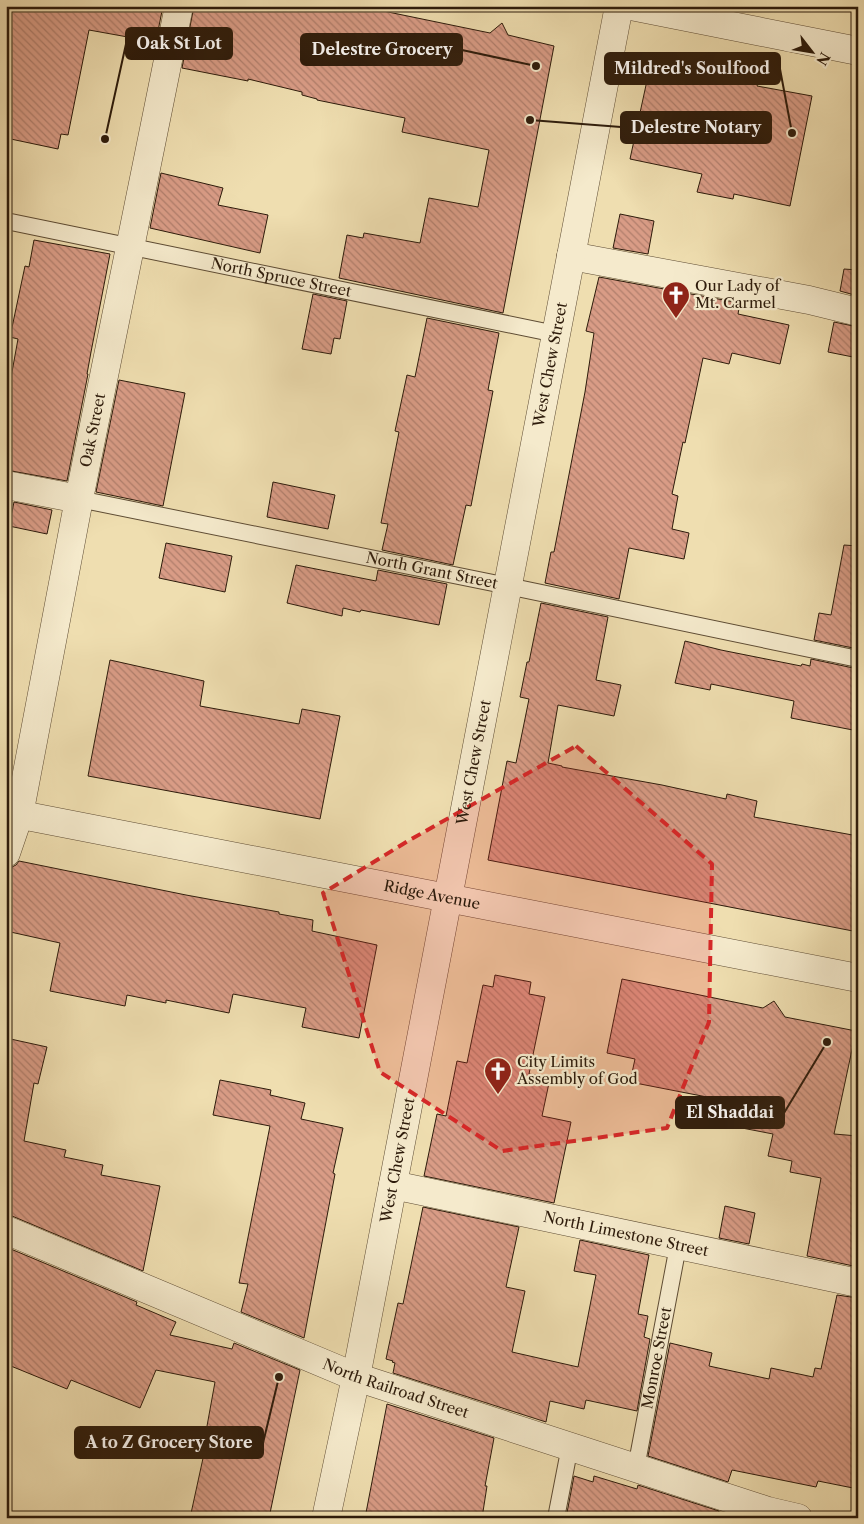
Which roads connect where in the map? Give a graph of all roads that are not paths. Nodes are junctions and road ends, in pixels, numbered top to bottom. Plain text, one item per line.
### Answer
1 (179, 6) edge
2 (619, 6) edge
3 (630, 6) edge
4 (858, 51) edge
5 (6, 221) edge
6 (130, 247) junction
7 (571, 256) junction
8 (858, 312) edge
9 (556, 334) junction
10 (6, 485) edge
11 (80, 499) junction
12 (508, 586) junction
13 (858, 659) edge
14 (13, 814) edge
15 (6, 853) edge
16 (448, 898) junction
17 (858, 978) edge
18 (394, 1185) junction
19 (6, 1230) edge
20 (678, 1246) junction
21 (858, 1283) edge
22 (356, 1377) junction
23 (570, 1446) junction
24 (636, 1468) junction
25 (768, 1514) edge
26 (326, 1518) edge
27 (556, 1518) edge
28 (798, 1518) edge

1 - 6 street, Oak Street
2 - 7 street, West Chew Street
3 - 4 street
5 - 6 lane, North Spruce Street
6 - 9 lane, North Spruce Street
6 - 11 street, Oak Street
7 - 8 street
7 - 9 street, West Chew Street
9 - 12 street, West Chew Street
10 - 11 street, North Grant Street
11 - 12 lane, North Grant Street
11 - 14 street, Oak Street
12 - 13 lane, North Grant Street
12 - 16 street, West Chew Street
14 - 15 street, Oak Street
14 - 16 street, Ridge Avenue
16 - 17 street, Ridge Avenue
16 - 18 street, West Chew Street
18 - 20 street, North Limestone Street
18 - 22 street, West Chew Street
19 - 22 street, North Railroad Street
20 - 21 street, North Limestone Street
20 - 24 lane, Monroe Street
22 - 23 street, North Railroad Street
22 - 26 street, West Chew Street
23 - 24 street, North Railroad Street
23 - 27 lane
24 - 25 street, North Railroad Street
25 - 28 street, North Railroad Street

